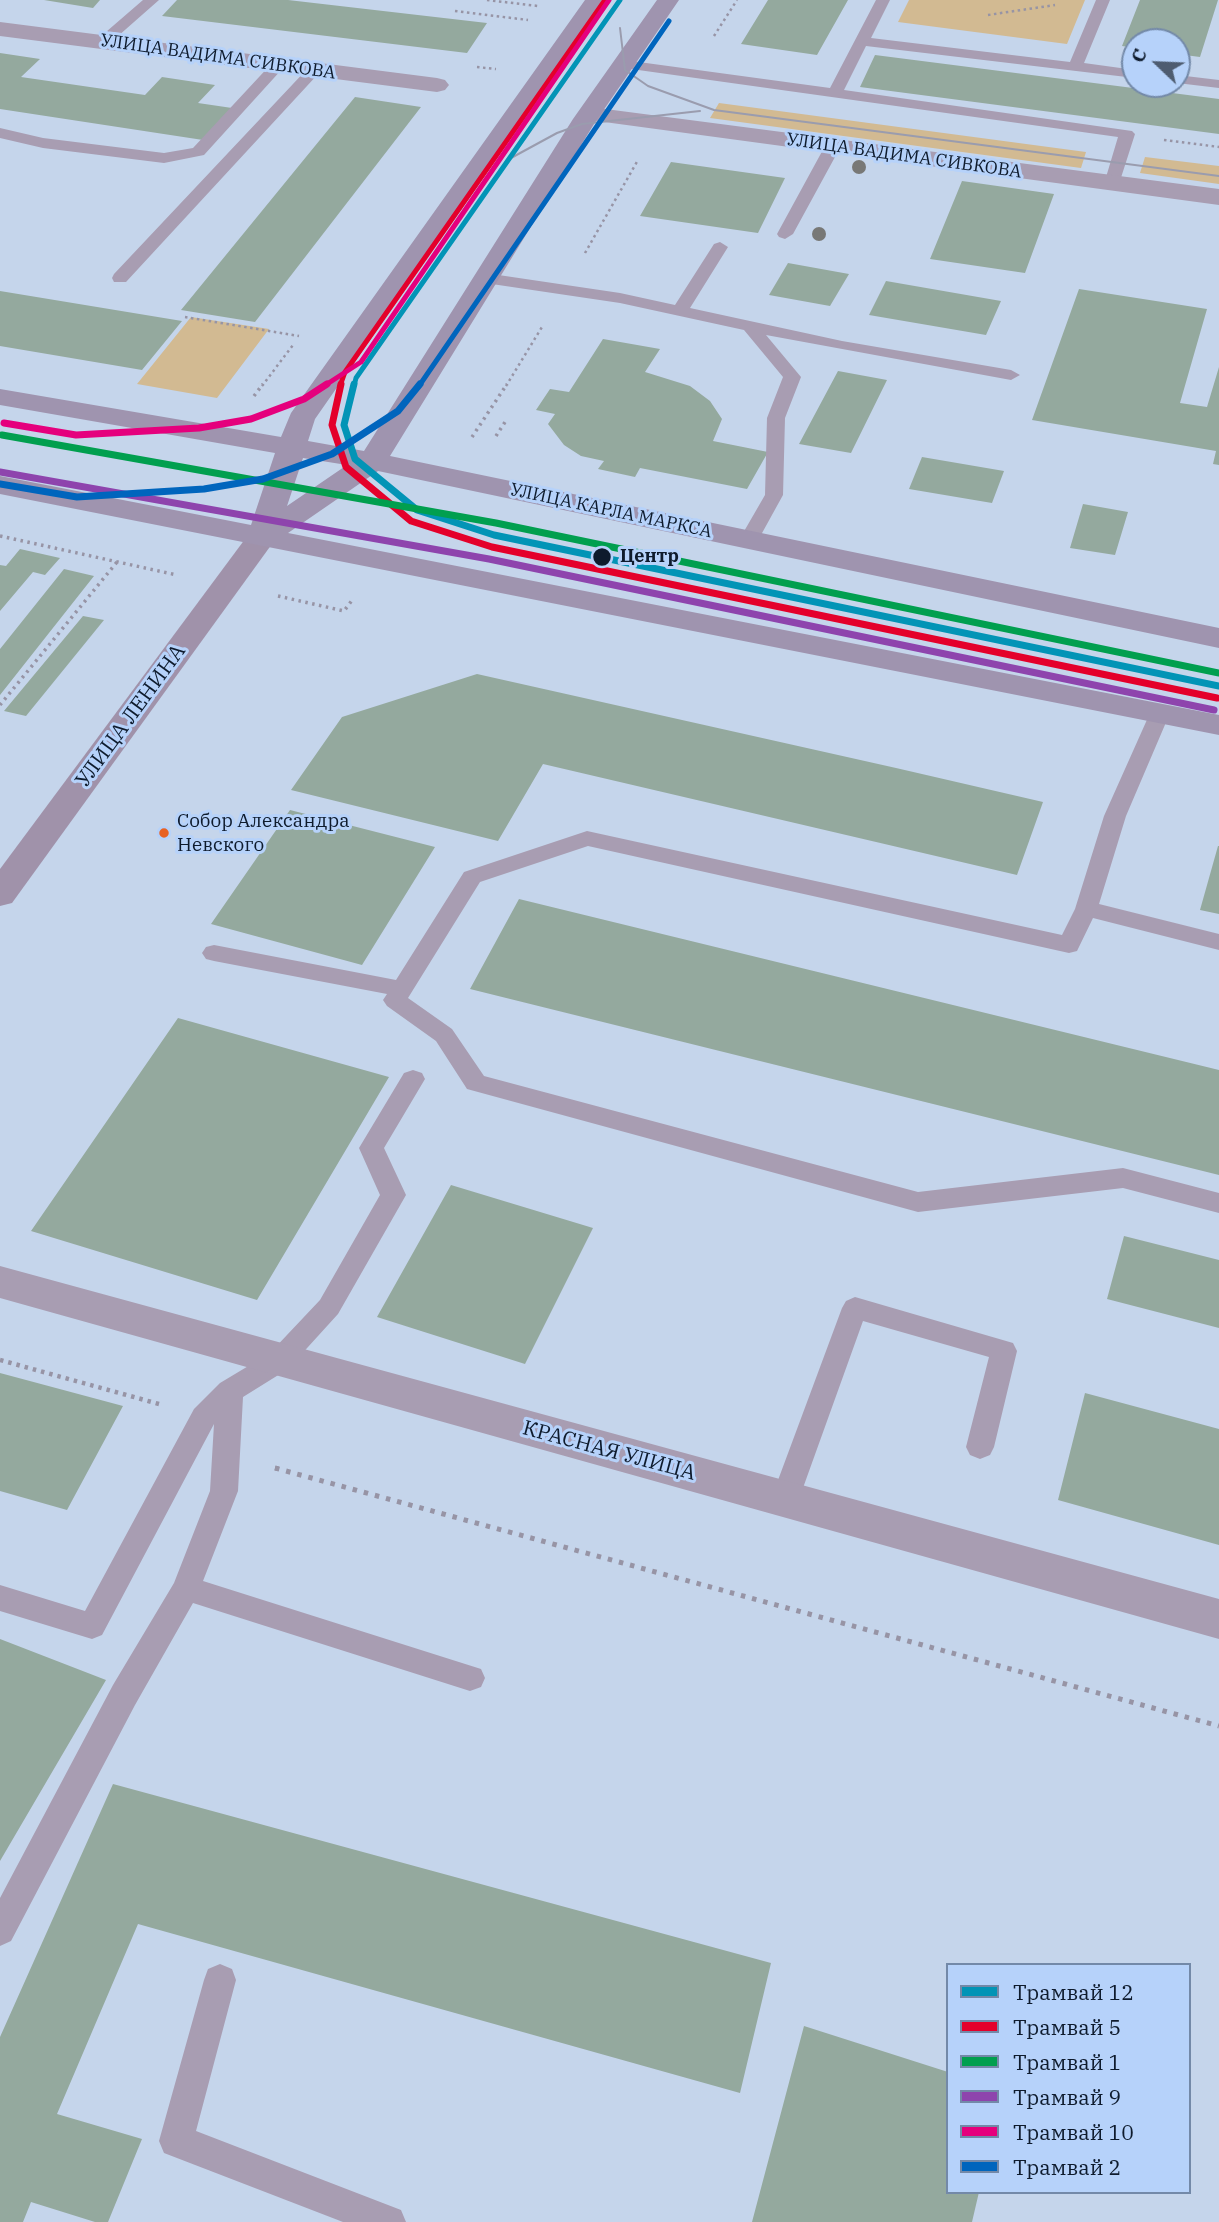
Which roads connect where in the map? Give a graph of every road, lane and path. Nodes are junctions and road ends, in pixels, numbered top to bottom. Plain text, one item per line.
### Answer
1 (152, 0) edge
2 (487, 0) edge
3 (596, 0) edge
4 (668, 0) edge
5 (737, 0) edge
6 (883, 0) edge
7 (1103, 0) edge
8 (547, 7) dead end
9 (454, 11) dead end
10 (529, 20) dead end
11 (0, 29) edge
12 (104, 41) junction
13 (861, 41) junction
14 (624, 64) junction
15 (278, 65) junction
16 (1075, 67) junction
17 (314, 70) junction
18 (1121, 72) edge
19 (691, 73) junction
20 (1191, 81) edge
21 (1219, 84) edge
22 (437, 85) dead end
23 (834, 94) junction
24 (590, 114) junction
25 (660, 123) junction
26 (0, 133) edge
27 (1127, 134) junction
28 (833, 146) junction
29 (1219, 147) edge
30 (1112, 184) junction
31 (1219, 197) edge
32 (785, 234) dead end
33 (720, 247) dead end
34 (120, 278) dead end
35 (485, 278) junction
36 (564, 289) junction
37 (680, 311) junction
38 (185, 317) dead end
39 (750, 326) junction
40 (299, 336) dead end
41 (1011, 375) dead end
42 (0, 397) edge
43 (507, 419) dead end
44 (496, 436) dead end
45 (469, 439) dead end
46 (291, 447) junction
47 (373, 461) junction
48 (0, 485) edge
49 (0, 536) edge
50 (262, 537) junction
51 (749, 540) junction
52 (1219, 638) edge
53 (0, 705) edge
54 (1160, 713) junction
55 (1219, 725) edge
56 (0, 894) edge
57 (1086, 909) junction
58 (1219, 942) edge
59 (214, 953) dead end
60 (402, 989) junction
61 (414, 1079) dead end
62 (1219, 1203) edge
63 (0, 1282) edge
64 (0, 1360) edge
65 (279, 1361) junction
66 (230, 1391) junction
67 (204, 1417) junction
68 (228, 1437) junction
69 (981, 1447) dead end
70 (785, 1499) junction
71 (186, 1588) junction
72 (0, 1598) edge
73 (1219, 1619) edge
74 (470, 1678) dead end
75 (1219, 1726) edge
76 (0, 1930) edge
77 (220, 1980) dead end
78 (389, 2222) edge

1 - 12 lane
2 - 8 path
3 - 46 main road, УЛИЦА ЛЕНИНА
4 - 14 main road, УЛИЦА ЛЕНИНА
5 - 19 path
6 - 13 lane
7 - 16 lane
9 - 10 path
11 - 12 street, УЛИЦА ВАДИМА СИВКОВА
12 - 15 street, УЛИЦА ВАДИМА СИВКОВА
13 - 16 lane
13 - 23 lane
14 - 19 lane
14 - 24 main road, УЛИЦА ЛЕНИНА
15 - 17 street, УЛИЦА ВАДИМА СИВКОВА
15 - 26 lane
16 - 18 lane
17 - 22 street, УЛИЦА ВАДИМА СИВКОВА
17 - 34 lane
19 - 23 lane
20 - 21 lane
23 - 27 lane
24 - 25 street, УЛИЦА ВАДИМА СИВКОВА
24 - 35 main road, УЛИЦА ЛЕНИНА
25 - 28 street, УЛИЦА ВАДИМА СИВКОВА
25 - 36 path
27 - 29 path
27 - 30 lane
28 - 30 street, УЛИЦА ВАДИМА СИВКОВА
28 - 32 lane
30 - 31 street, УЛИЦА ВАДИМА СИВКОВА
33 - 37 lane
35 - 36 lane
35 - 47 main road, УЛИЦА ЛЕНИНА
36 - 37 lane
36 - 45 path
37 - 39 lane
38 - 40 path
39 - 41 lane
39 - 51 lane
42 - 46 main road, УЛИЦА КАРЛА МАРКСА
43 - 44 path
46 - 47 main road, УЛИЦА КАРЛА МАРКСА
46 - 50 main road, УЛИЦА ЛЕНИНА
47 - 50 main road, УЛИЦА ЛЕНИНА
47 - 51 main road, УЛИЦА КАРЛА МАРКСА
48 - 50 main road
49 - 53 path
50 - 54 main road
50 - 56 main road, УЛИЦА ЛЕНИНА
51 - 52 main road, УЛИЦА КАРЛА МАРКСА
54 - 55 main road
54 - 57 lane
57 - 58 lane
57 - 60 lane
59 - 60 lane
60 - 62 lane
61 - 65 lane
63 - 65 street, КРАСНАЯ УЛИЦА
64 - 67 path
65 - 66 lane
65 - 70 street, КРАСНАЯ УЛИЦА
66 - 67 lane
66 - 68 lane
67 - 72 lane
68 - 71 lane
68 - 75 path
69 - 70 lane
70 - 73 street, КРАСНАЯ УЛИЦА
71 - 74 lane
71 - 76 lane
77 - 78 lane

